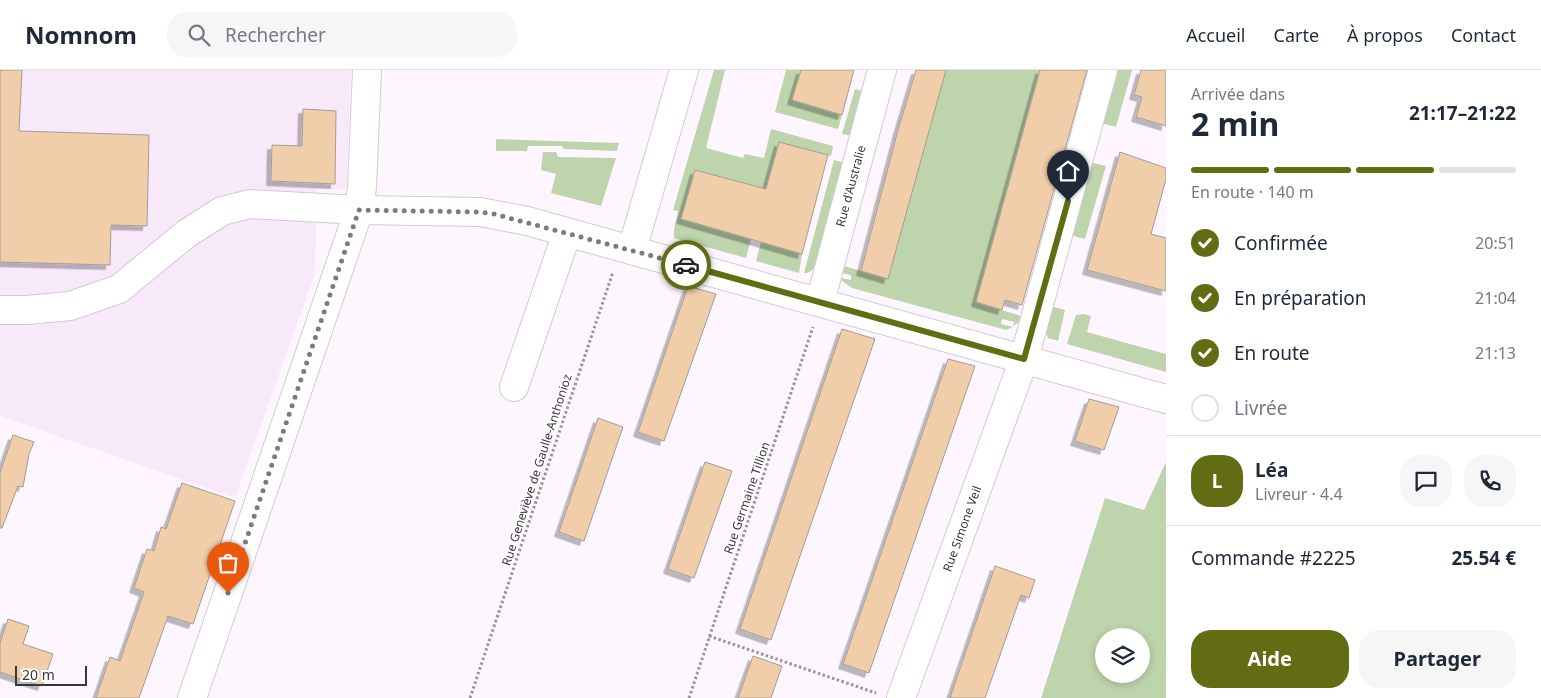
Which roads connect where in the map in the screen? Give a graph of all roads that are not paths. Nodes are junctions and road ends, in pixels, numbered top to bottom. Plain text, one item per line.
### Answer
1 (367, 70) edge
2 (684, 70) edge
3 (882, 70) edge
4 (1102, 70) edge
5 (359, 210) junction
6 (568, 233) junction
7 (626, 249) junction
8 (820, 302) junction
9 (0, 310) edge
10 (1024, 359) junction
11 (514, 387) dead end
12 (1166, 400) edge
13 (891, 696) edge
14 (192, 698) edge

1 - 5 street
2 - 7 street
3 - 8 street, Rue d'Australie
4 - 10 street
5 - 6 street
5 - 9 street
5 - 14 street
6 - 7 street
6 - 11 street
7 - 8 street
8 - 10 street
10 - 12 street
10 - 13 street, Rue Simone Veil

